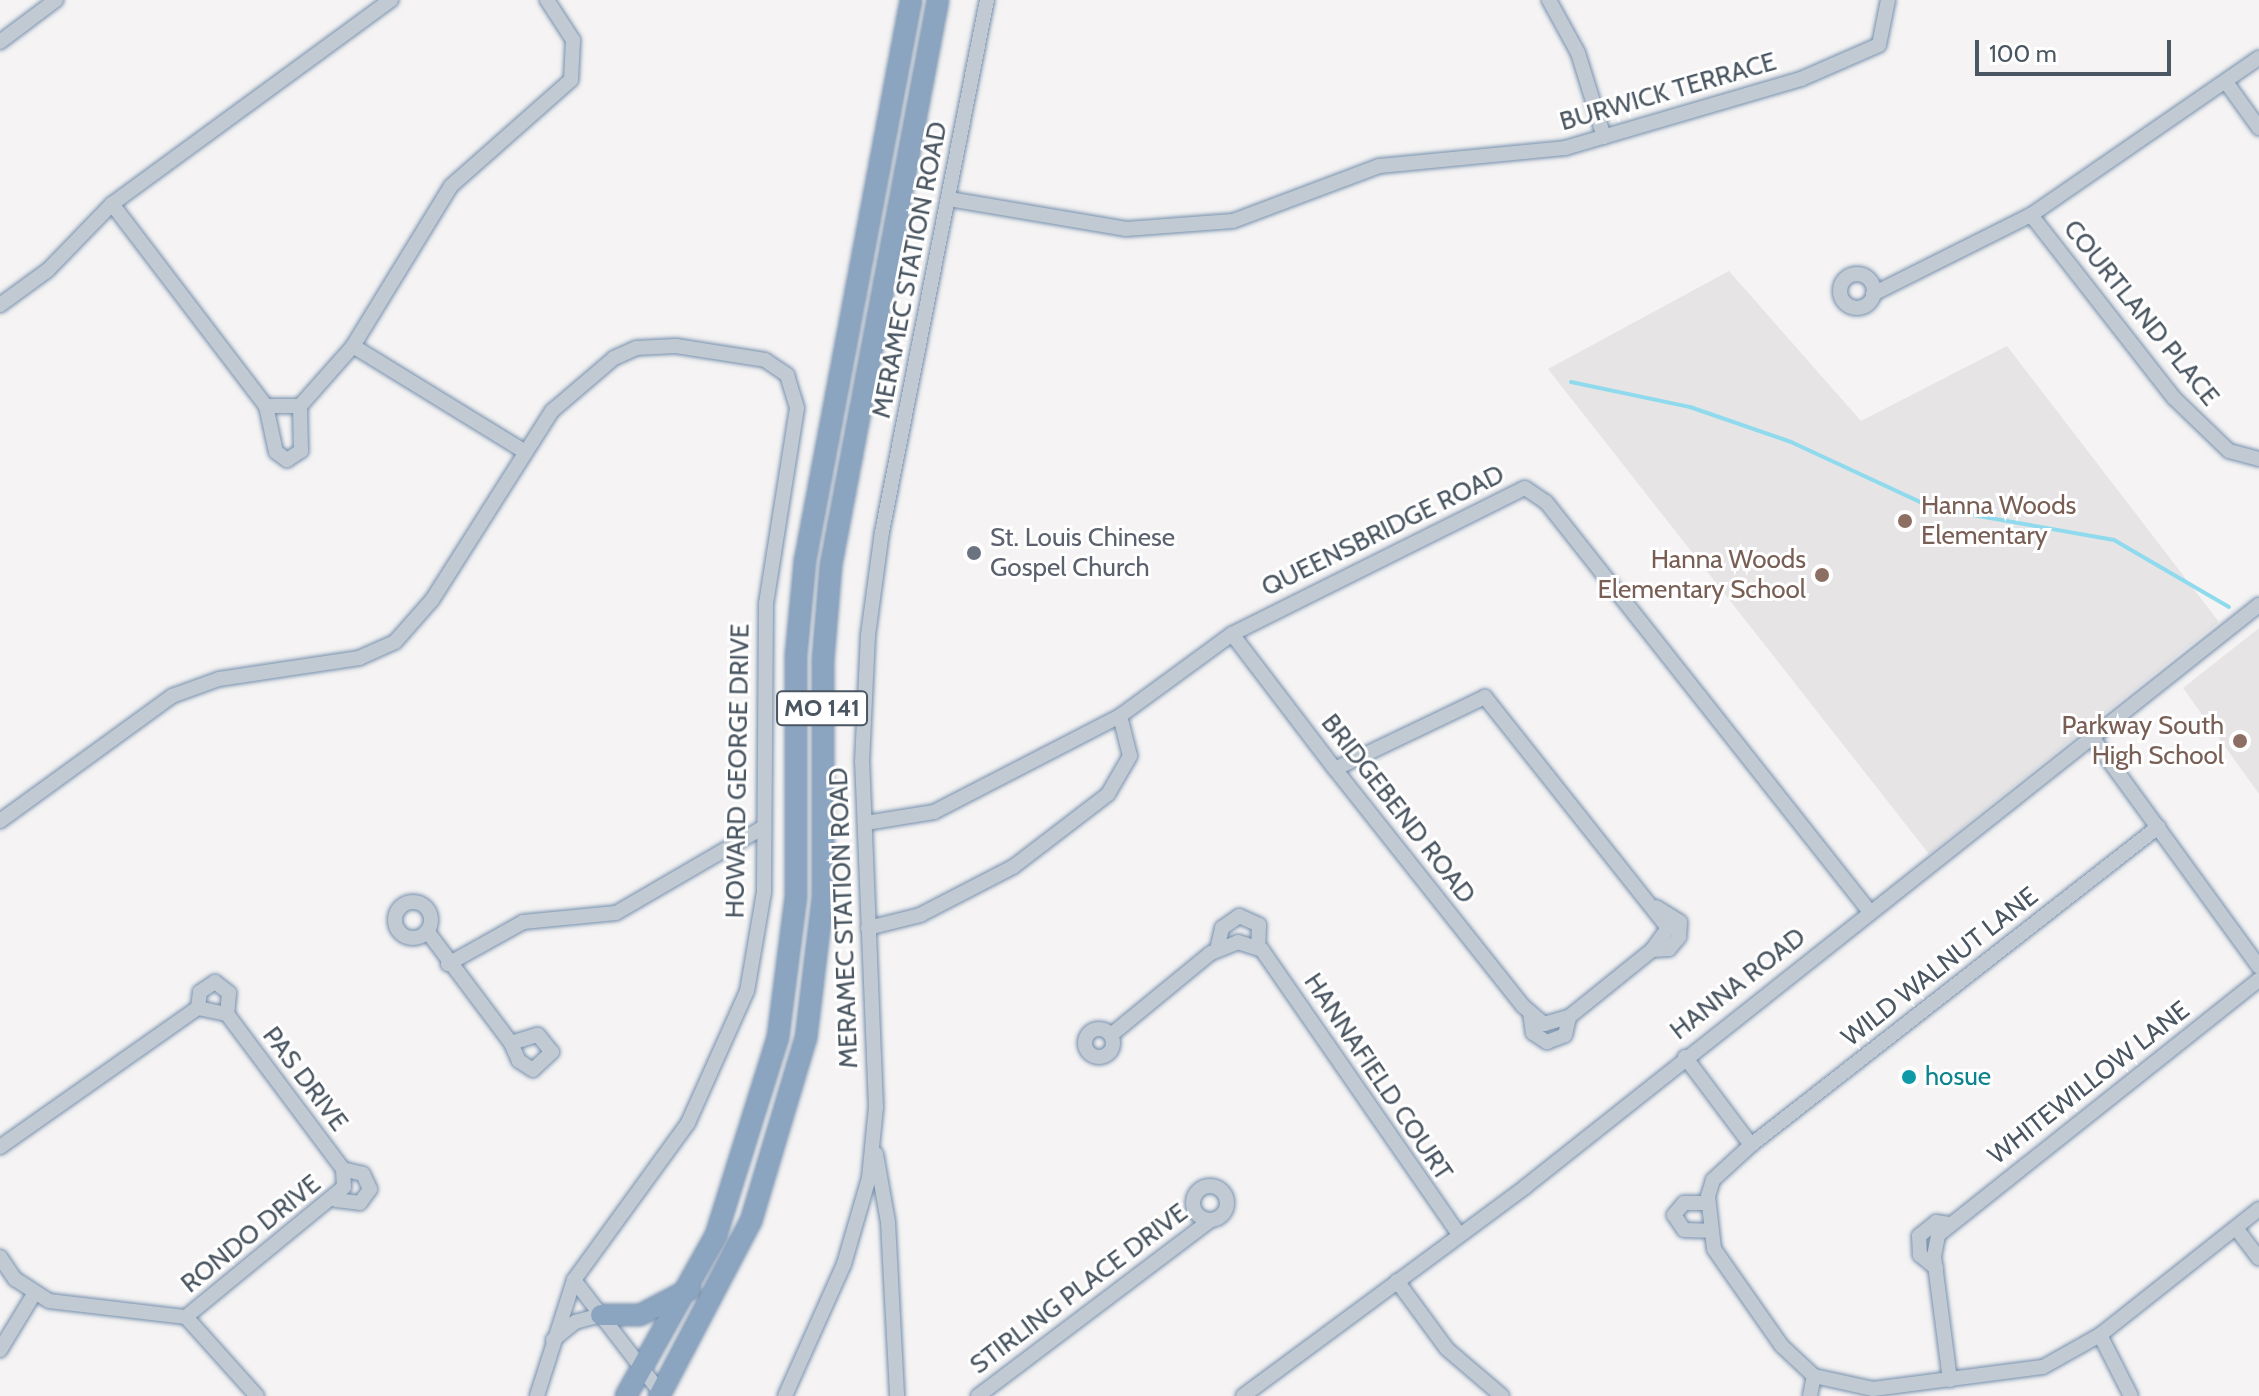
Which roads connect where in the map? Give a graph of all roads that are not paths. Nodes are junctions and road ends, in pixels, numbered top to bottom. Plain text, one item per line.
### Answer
1 (56, 0) edge
2 (391, 0) edge
3 (547, 0) edge
4 (911, 0) edge
5 (938, 0) edge
6 (987, 0) edge
7 (1549, 0) edge
8 (1888, 0) edge
9 (0, 42) edge
10 (2259, 58) edge
11 (2226, 82) junction
12 (2259, 128) edge
13 (1604, 137) junction
14 (949, 199) junction
15 (112, 204) junction
16 (2031, 215) junction
17 (1873, 294) dead end
18 (0, 305) edge
19 (353, 346) junction
20 (266, 406) junction
21 (300, 406) junction
22 (524, 451) junction
23 (2259, 459) edge
24 (2259, 605) edge
25 (1232, 634) junction
26 (1120, 716) junction
27 (2092, 737) junction
28 (1335, 769) junction
29 (0, 821) edge
30 (866, 823) junction
31 (764, 827) junction
32 (2158, 827) junction
33 (1656, 907) junction
34 (1870, 912) junction
35 (868, 928) junction
36 (427, 931) dead end
37 (1258, 948) junction
38 (1217, 950) junction
39 (1652, 950) junction
40 (448, 964) junction
41 (2259, 967) edge
42 (2259, 980) edge
43 (198, 1008) junction
44 (221, 1010) junction
45 (1111, 1035) dead end
46 (511, 1043) dead end
47 (1685, 1057) junction
48 (873, 1138) junction
49 (1751, 1145) junction
50 (0, 1147) edge
51 (343, 1169) junction
52 (340, 1194) junction
53 (1707, 1203) junction
54 (2259, 1209) edge
55 (1209, 1221) dead end
56 (2236, 1228) junction
57 (1708, 1231) junction
58 (1458, 1233) junction
59 (0, 1257) edge
60 (2259, 1258) edge
61 (574, 1280) junction
62 (1397, 1281) junction
63 (690, 1289) junction
64 (34, 1294) junction
65 (601, 1315) junction
66 (186, 1317) junction
67 (2100, 1335) junction
68 (549, 1343) junction
69 (0, 1350) edge
70 (643, 1371) junction
71 (1814, 1376) junction
72 (1950, 1380) junction
73 (1844, 1392) edge
74 (661, 1395) edge
75 (257, 1396) edge
76 (537, 1396) edge
77 (626, 1396) edge
78 (785, 1396) edge
79 (897, 1396) edge
80 (978, 1396) edge
81 (1243, 1396) edge
82 (1502, 1396) edge
83 (1810, 1396) edge
84 (2131, 1396) edge

1 - 9 street
2 - 15 street
3 - 19 street
4 - 63 highway, MO 141
5 - 74 highway, MO 141
6 - 14 street, MERAMEC STATION ROAD
7 - 13 street
8 - 13 street, BURWICK TERRACE
10 - 11 street
11 - 12 street
11 - 16 street
13 - 14 street, BURWICK TERRACE
14 - 30 street, MERAMEC STATION ROAD
15 - 18 street
15 - 20 street
16 - 17 street
16 - 23 street, COURTLAND PLACE
19 - 21 street
19 - 22 street
20 - 21 street
20 - 21 street
22 - 29 street
22 - 31 street, HOWARD GEORGE DRIVE
24 - 27 street, HANNA ROAD
25 - 26 street, QUEENSBRIDGE ROAD
25 - 28 street, BRIDGEBEND ROAD
25 - 34 street, QUEENSBRIDGE ROAD
26 - 30 street, QUEENSBRIDGE ROAD
26 - 35 street
27 - 32 street
27 - 34 street, HANNA ROAD
28 - 33 street
28 - 39 street, BRIDGEBEND ROAD
30 - 35 street, MERAMEC STATION ROAD
31 - 40 street
31 - 61 street, HOWARD GEORGE DRIVE
32 - 41 street
32 - 49 street, WILD WALNUT LANE
33 - 39 street, BRIDGEBEND ROAD
33 - 39 street
34 - 47 street, HANNA ROAD
35 - 48 street, MERAMEC STATION ROAD
36 - 40 street
37 - 38 street
37 - 38 street, HANNAFIELD COURT
37 - 58 street, HANNAFIELD COURT
38 - 45 street, HANNAFIELD COURT
40 - 46 street
42 - 72 street, WHITEWILLOW LANE
43 - 44 street
43 - 44 street, PAS DRIVE
43 - 50 street
44 - 51 street, PAS DRIVE
47 - 49 street
47 - 58 street, HANNA ROAD
48 - 78 street, MERAMEC STATION ROAD
48 - 79 street
49 - 53 street, WILD WALNUT LANE
51 - 52 street, PAS DRIVE
51 - 52 street
52 - 66 street, RONDO DRIVE
53 - 57 street
53 - 57 street
54 - 56 street
55 - 80 street, STIRLING PLACE DRIVE
56 - 60 street
56 - 67 street
57 - 71 street
58 - 62 street, HANNA ROAD
59 - 64 street
61 - 65 street
61 - 68 street, HOWARD GEORGE DRIVE
62 - 81 street, HANNA ROAD
62 - 82 street
63 - 65 highway
63 - 70 highway, MO 141
64 - 66 street
64 - 69 street
65 - 68 street
65 - 70 street
66 - 75 street
67 - 72 street
67 - 84 street
68 - 76 street, HOWARD GEORGE DRIVE
70 - 74 street
70 - 77 highway, MO 141
71 - 73 street
71 - 83 street
72 - 73 street

